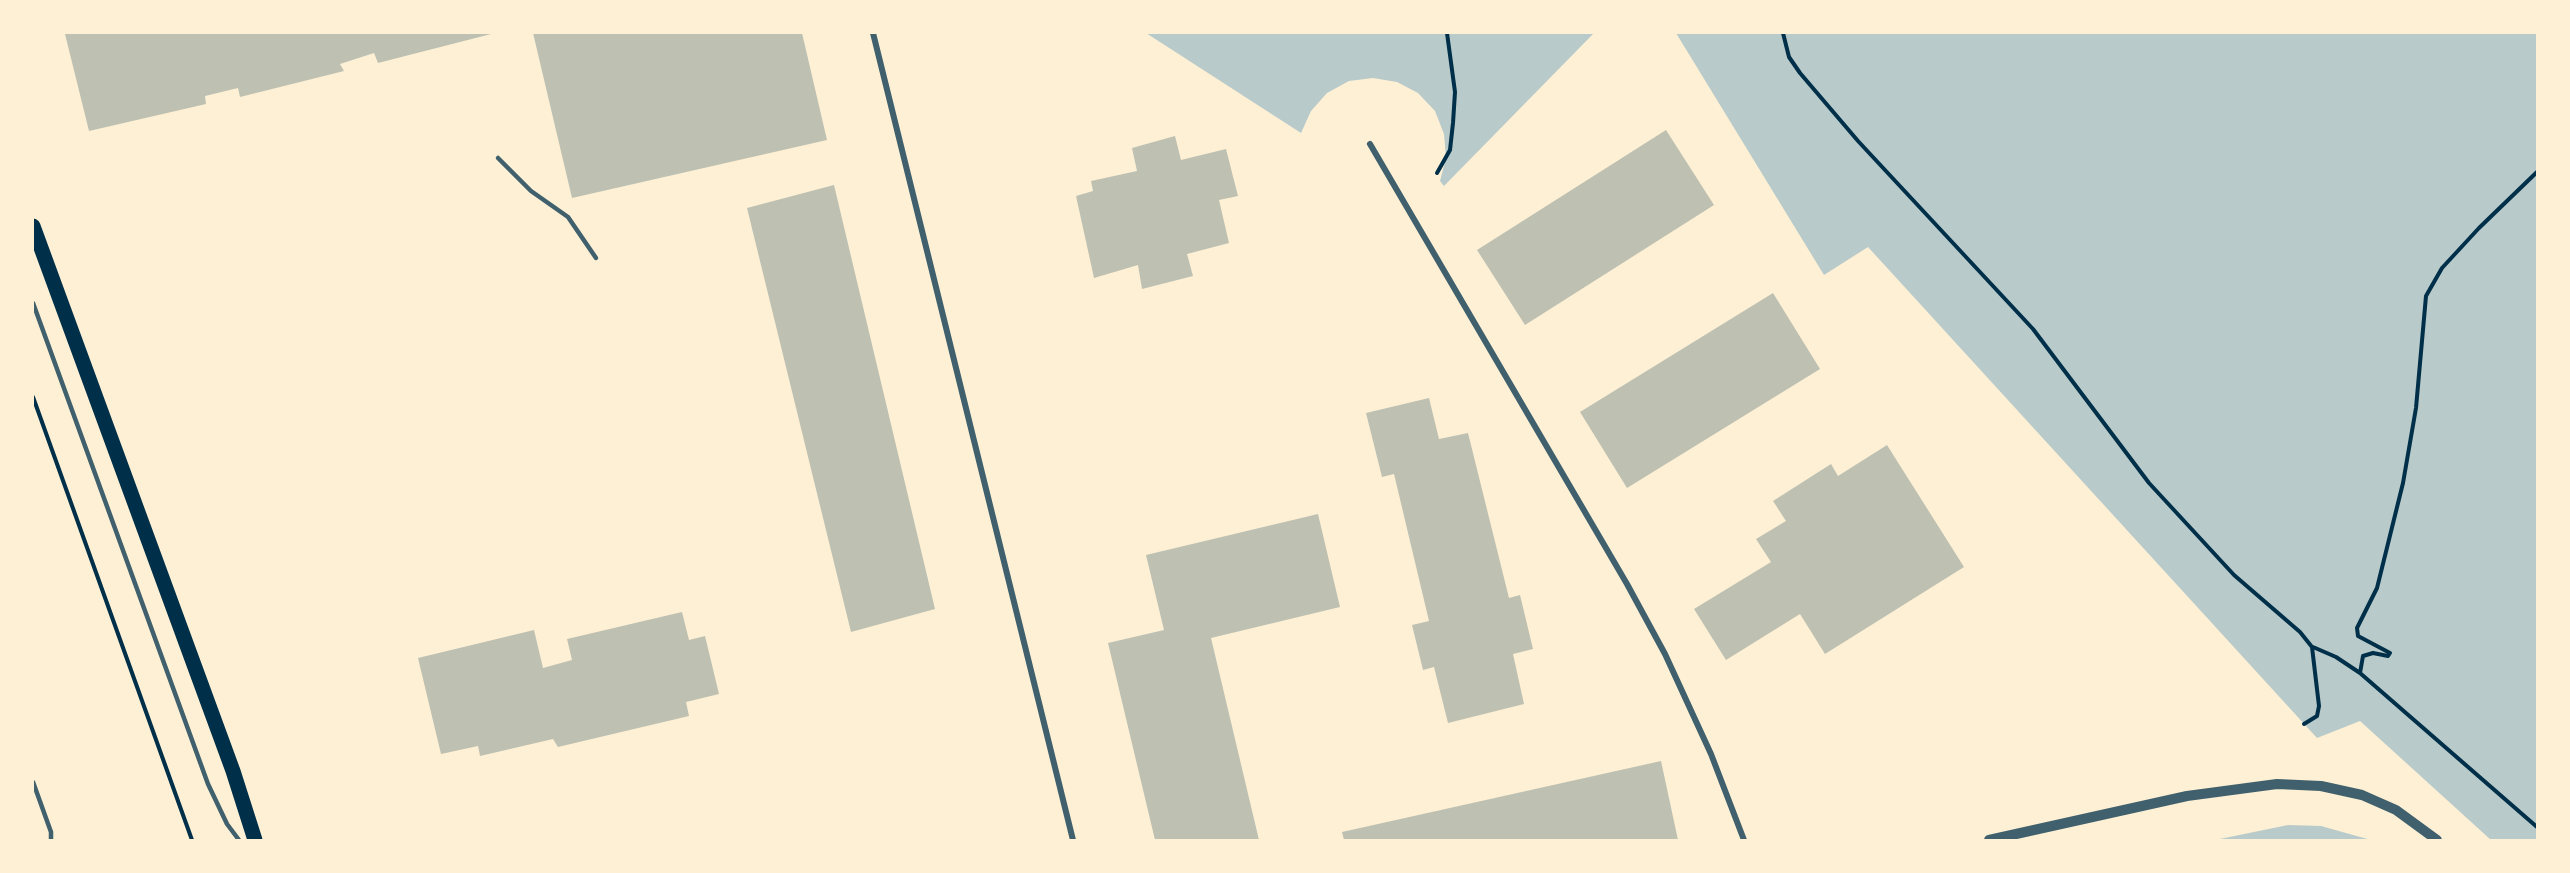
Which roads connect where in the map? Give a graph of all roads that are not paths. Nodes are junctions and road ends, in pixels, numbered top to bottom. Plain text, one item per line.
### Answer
1 (873, 33) edge
2 (1370, 144) dead end
3 (498, 158) dead end
4 (33, 226) edge
5 (596, 258) dead end
6 (33, 303) edge
7 (33, 782) edge
8 (51, 840) edge
9 (239, 840) edge
10 (255, 840) edge
11 (1073, 840) edge
12 (1744, 840) edge
13 (1989, 840) edge
14 (2437, 840) edge

1 - 11 street
2 - 12 street
3 - 5 lane
4 - 10 main road
6 - 9 lane
7 - 8 lane
13 - 14 street

